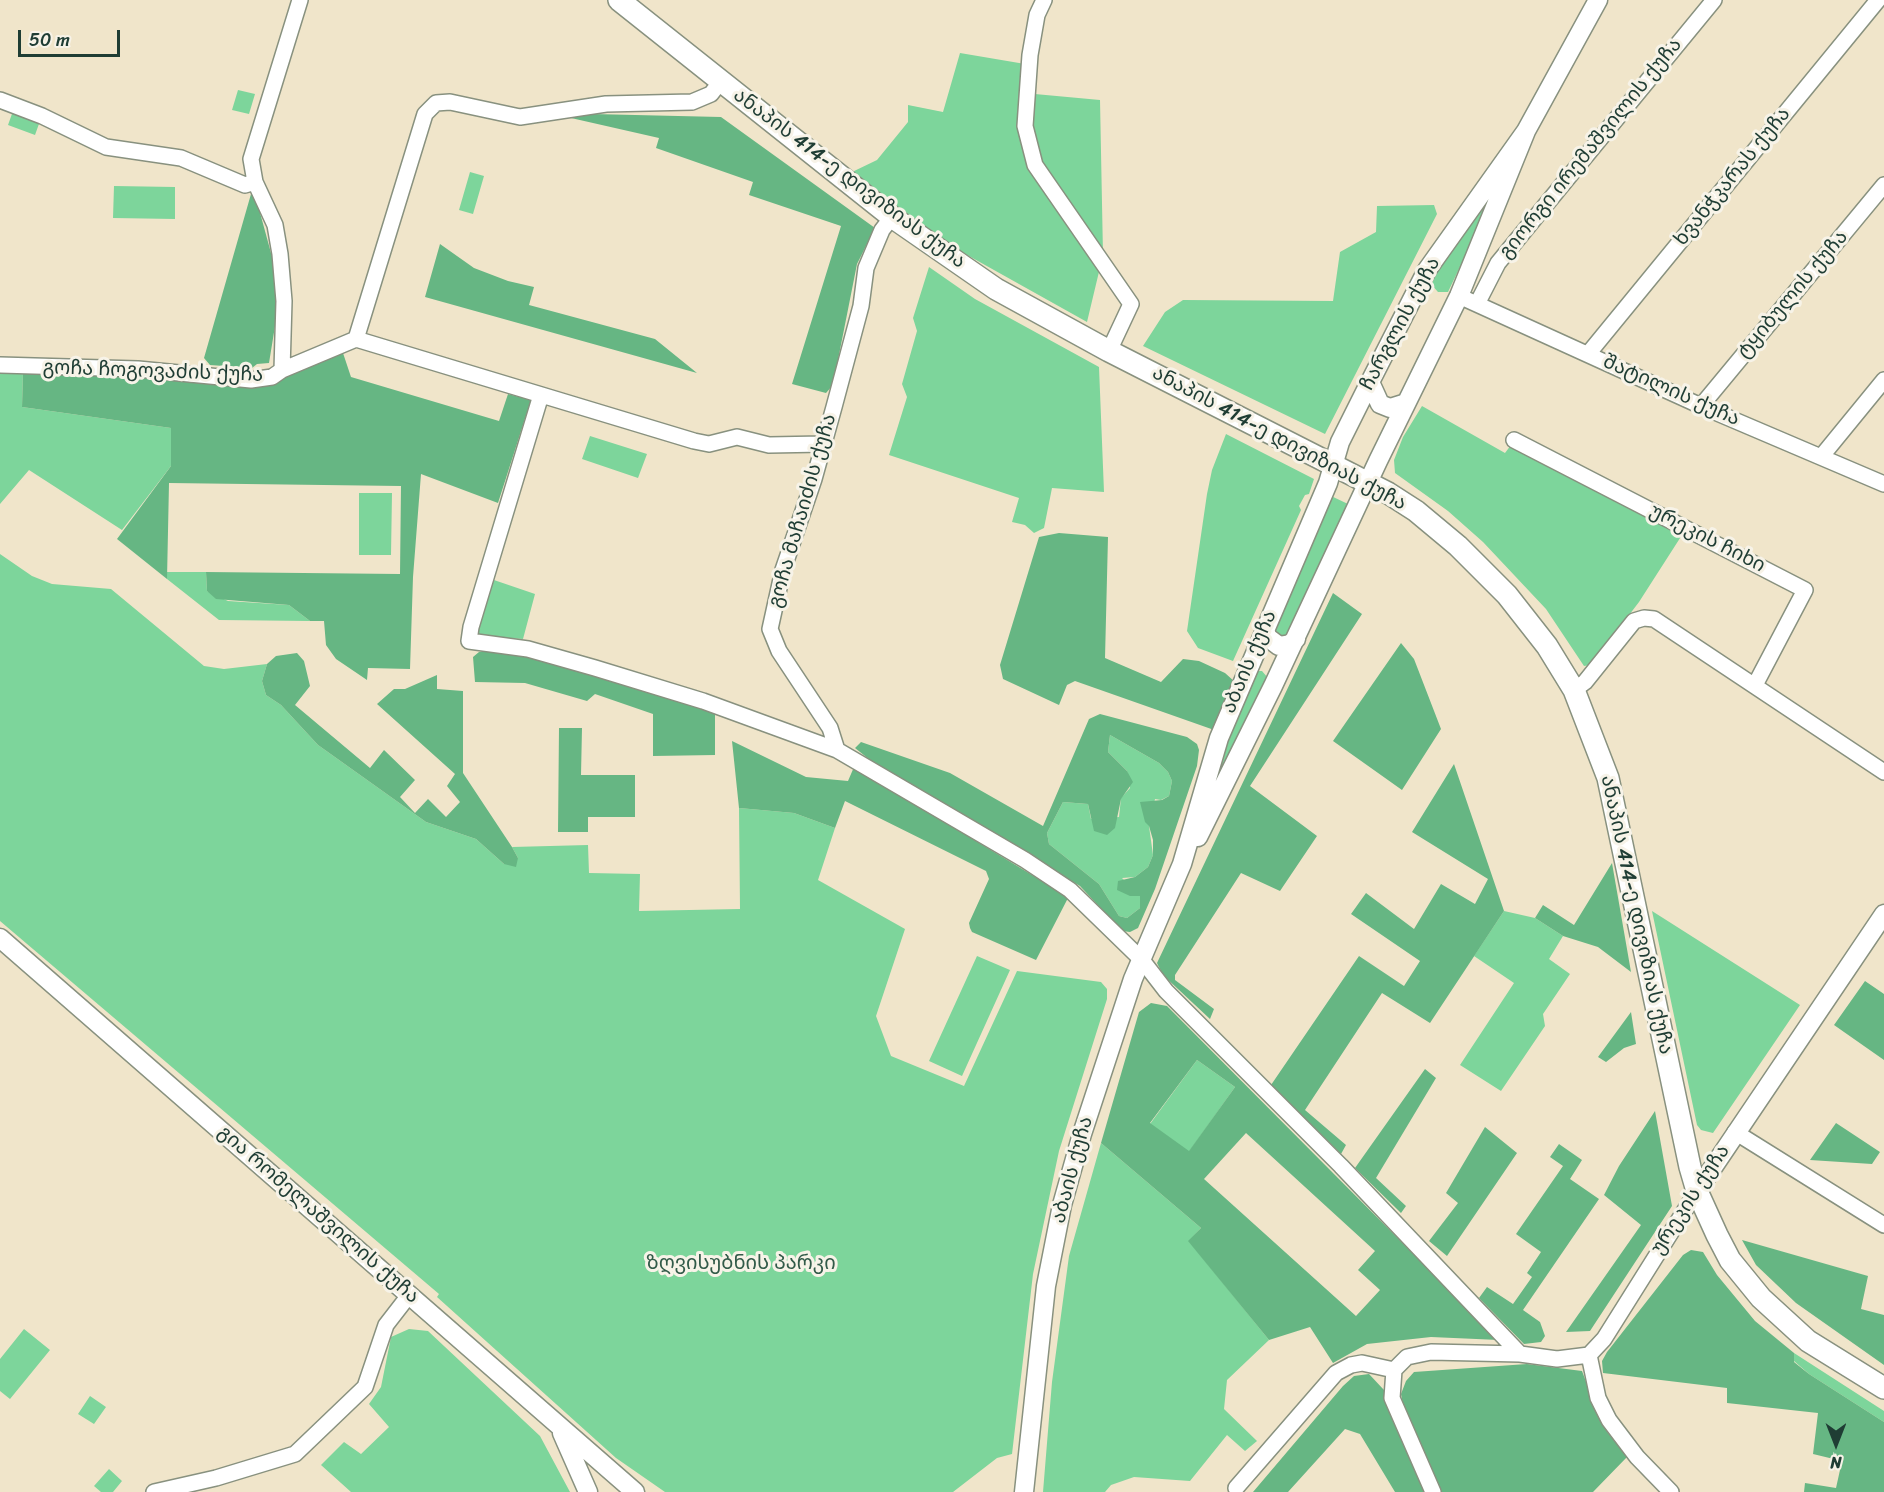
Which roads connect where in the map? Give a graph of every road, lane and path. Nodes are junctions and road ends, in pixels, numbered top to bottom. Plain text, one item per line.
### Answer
1 (300, 0) edge
2 (619, 0) edge
3 (1044, 0) edge
4 (1599, 0) edge
5 (1714, 0) edge
6 (1878, 0) edge
7 (721, 81) junction
8 (0, 100) edge
9 (1526, 131) junction
10 (255, 182) junction
11 (1884, 185) edge
12 (892, 217) junction
13 (1459, 296) junction
14 (1477, 304) junction
15 (356, 339) junction
16 (1108, 351) junction
17 (1588, 354) junction
18 (0, 365) edge
19 (282, 370) junction
20 (1884, 380) edge
21 (1370, 382) junction
22 (541, 395) junction
23 (1406, 404) junction
24 (1701, 406) junction
25 (1514, 440) dead end
26 (824, 444) junction
27 (1821, 458) junction
28 (1333, 465) junction
29 (1368, 483) junction
30 (1884, 484) edge
31 (1265, 627) junction
32 (1296, 639) junction
33 (1245, 673) junction
34 (1755, 685) junction
35 (1274, 687) junction
36 (1574, 690) junction
37 (837, 750) junction
38 (1884, 772) edge
39 (1182, 864) junction
40 (1884, 914) edge
41 (0, 938) edge
42 (1142, 960) junction
43 (1736, 1132) junction
44 (1697, 1191) junction
45 (1884, 1225) edge
46 (411, 1294) junction
47 (1520, 1354) junction
48 (1589, 1355) junction
49 (1394, 1370) junction
50 (1884, 1388) edge
51 (560, 1428) junction
52 (1236, 1488) dead end
53 (154, 1492) edge
54 (588, 1492) edge
55 (635, 1492) edge
56 (1024, 1492) edge
57 (1433, 1492) edge
58 (1671, 1492) edge

1 - 10 street, გოჩა ჩოგოვაძის ქუჩა
2 - 7 main road, ანაპის 414-ე დივიზიას ქუჩა
3 - 16 street
4 - 9 street, ჩარგლის ქუჩა
5 - 14 street, გიორგი ირემაშვილის ქუჩა
6 - 17 street, ხვანჭკარას ქუჩა
7 - 12 main road, ანაპის 414-ე დივიზიას ქუჩა
7 - 15 street
8 - 10 street
9 - 13 street, ჩარგლის ქუჩა
9 - 21 street, ჩარგლის ქუჩა
10 - 19 street, გოჩა ჩოგოვაძის ქუჩა
11 - 24 street, ტყიბულის ქუჩა
12 - 16 main road, ანაპის 414-ე დივიზიას ქუჩა
12 - 26 street, გოჩა მაჩაიძის ქუჩა
13 - 14 street, შატილის ქუჩა
13 - 23 street, ჩარგლის ქუჩა
14 - 17 street, შატილის ქუჩა
15 - 19 street
15 - 22 street
16 - 28 main road, ანაპის 414-ე დივიზიას ქუჩა
17 - 24 street, შატილის ქუჩა
18 - 19 street, გოჩა ჩოგოვაძის ქუჩა
20 - 27 street
21 - 23 street
21 - 28 street, ჩარგლის ქუჩა
22 - 26 street
22 - 37 street
23 - 29 street, ჩარგლის ქუჩა
24 - 27 street, შატილის ქუჩა
25 - 34 street, ურეკის ჩიხი
26 - 37 street, გოჩა მაჩაიძის ქუჩა
27 - 30 street, შატილის ქუჩა
28 - 29 main road, ანაპის 414-ე დივიზიას ქუჩა
28 - 31 street, აბაის ქუჩა
29 - 32 street, აბაის ქუჩა
29 - 36 main road, ანაპის 414-ე დივიზიას ქუჩა
31 - 32 street
31 - 33 street, აბაის ქუჩა
32 - 35 street, აბაის ქუჩა
33 - 35 street
33 - 39 street, აბაის ქუჩა
34 - 36 street
34 - 38 street
35 - 39 street, აბაის ქუჩა
36 - 44 main road, ანაპის 414-ე დივიზიას ქუჩა
37 - 42 street
39 - 42 street, აბაის ქუჩა
40 - 43 street, ურეკის ქუჩა
41 - 46 street, გია რომელაშვილის ქუჩა
42 - 47 street
42 - 56 street, აბაის ქუჩა
43 - 44 street, ურეკის ქუჩა
43 - 45 street
44 - 48 street, ურეკის ქუჩა
44 - 50 main road, ანაპის 414-ე დივიზიას ქუჩა
46 - 51 street, გია რომელაშვილის ქუჩა
46 - 53 street
47 - 48 street
47 - 49 street
48 - 58 street
49 - 52 street
49 - 57 street
51 - 54 street
51 - 55 street, გია რომელაშვილის ქუჩა

